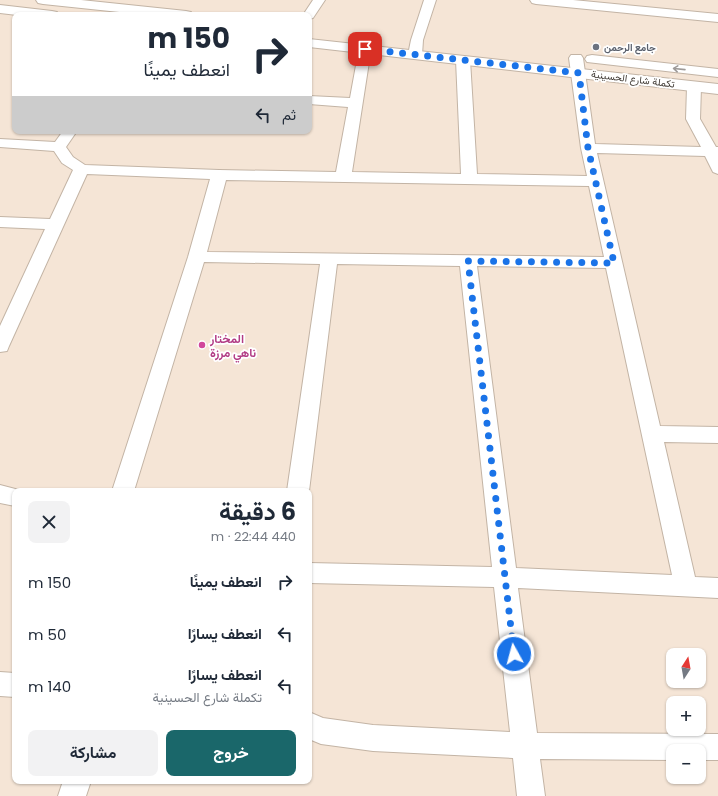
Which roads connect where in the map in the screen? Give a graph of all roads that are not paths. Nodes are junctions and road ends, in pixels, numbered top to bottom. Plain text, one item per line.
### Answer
1 (8, 0) edge
2 (43, 0) edge
3 (319, 0) edge
4 (430, 0) edge
5 (538, 0) edge
6 (0, 8) edge
7 (30, 12) edge
8 (157, 12) edge
9 (311, 12) edge
10 (718, 18) edge
11 (402, 38) dead end
12 (417, 40) junction
13 (433, 42) dead end
14 (312, 43) edge
15 (365, 49) junction
16 (415, 55) junction
17 (560, 56) dead end
18 (576, 58) junction
19 (463, 60) junction
20 (579, 73) junction
21 (718, 73) edge
22 (694, 87) junction
23 (718, 89) edge
24 (312, 100) edge
25 (355, 103) junction
26 (68, 134) edge
27 (0, 143) edge
28 (59, 147) junction
29 (588, 148) junction
30 (715, 152) edge
31 (718, 168) edge
32 (81, 169) junction
33 (219, 175) junction
34 (343, 177) junction
35 (469, 179) junction
36 (595, 181) junction
37 (0, 222) edge
38 (56, 224) junction
39 (197, 257) junction
40 (329, 259) junction
41 (468, 261) junction
42 (614, 263) junction
43 (0, 346) edge
44 (652, 434) junction
45 (718, 435) edge
46 (124, 488) edge
47 (298, 488) edge
48 (0, 494) edge
49 (12, 496) edge
50 (312, 573) edge
51 (505, 577) junction
52 (686, 587) junction
53 (718, 588) edge
54 (0, 684) edge
55 (12, 684) edge
56 (312, 726) edge
57 (525, 746) junction
58 (718, 747) edge
59 (76, 784) edge
60 (72, 796) edge
61 (531, 796) edge

1 - 6 street
2 - 8 street
3 - 9 street
4 - 12 street
5 - 10 street
6 - 7 street
11 - 12 street
12 - 13 street
12 - 16 street
14 - 15 street, تكملة شارع الحسينية
15 - 16 street, تكملة شارع الحسينية
15 - 25 street
16 - 19 street, تكملة شارع الحسينية
17 - 18 street, تكملة شارع الحسينية
18 - 20 street
21 -> 18 street, تكملة شارع الحسينية
19 - 20 street, تكملة شارع الحسينية
19 - 35 street
20 - 22 street, تكملة شارع الحسينية
20 - 29 street
22 - 23 street, تكملة شارع الحسينية
22 - 30 street
24 - 25 street
25 - 34 street
26 - 28 street
27 - 28 street
28 - 32 street
29 - 30 street
29 - 36 street
30 - 31 street
32 - 33 street
32 - 38 street
33 - 34 street
33 - 39 street
34 - 35 street
35 - 36 street
36 - 42 street
37 - 38 street
38 - 43 street
39 - 40 street
39 - 46 street
40 - 41 street
40 - 47 street
41 - 42 street
41 - 51 street
42 - 44 street
44 - 45 street
44 - 52 street
48 - 49 street
50 - 51 street
51 - 52 street
51 - 57 street
52 - 53 street
54 - 55 street
56 - 57 street
57 - 58 street
57 - 61 street
59 - 60 street

